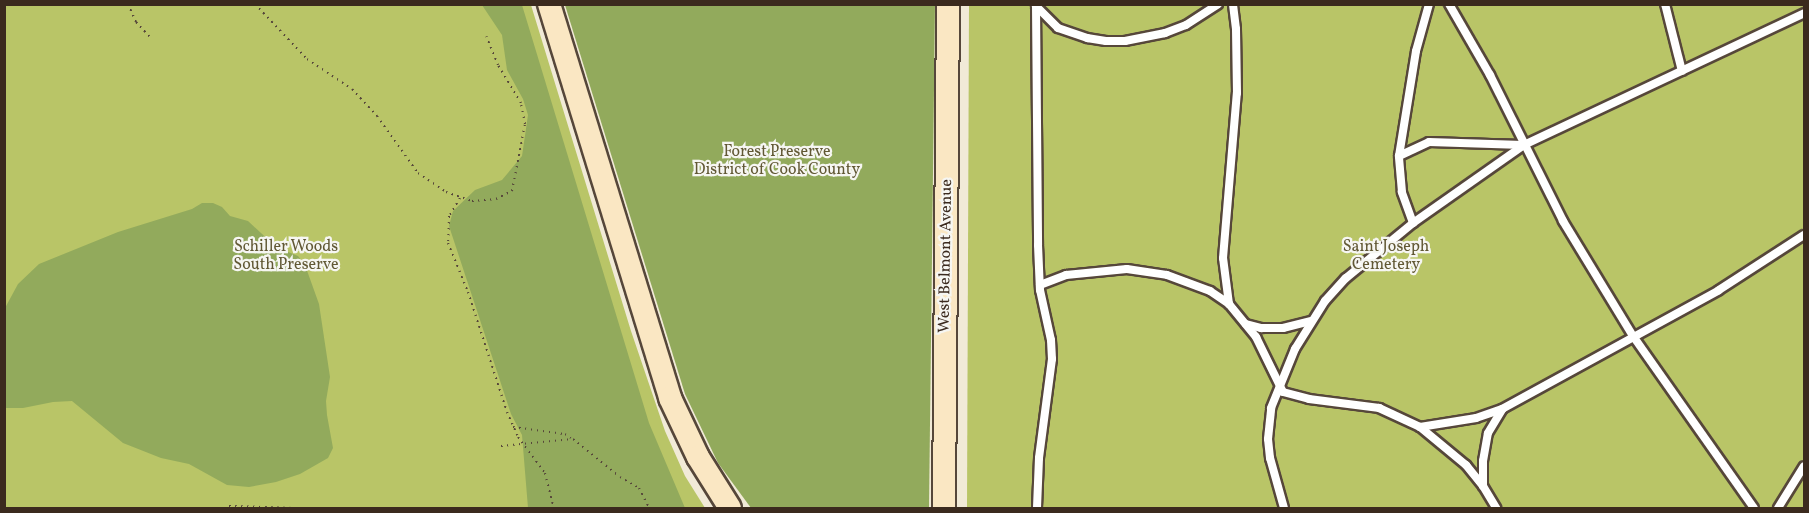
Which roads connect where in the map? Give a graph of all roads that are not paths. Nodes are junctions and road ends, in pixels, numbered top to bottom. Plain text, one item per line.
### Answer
1 (549, 4) edge
2 (948, 4) edge
3 (1218, 4) edge
4 (1233, 4) edge
5 (1429, 4) edge
6 (1449, 4) edge
7 (1665, 4) edge
8 (1036, 5) edge
9 (1804, 13) edge
10 (1682, 71) junction
11 (1524, 145) junction
12 (1399, 156) junction
13 (1413, 223) junction
14 (1804, 235) edge
15 (1040, 285) junction
16 (1228, 304) junction
17 (1311, 321) junction
18 (1245, 323) junction
19 (1633, 336) junction
20 (1279, 386) junction
21 (1503, 409) junction
22 (1420, 427) junction
23 (1804, 466) edge
24 (1483, 486) junction
25 (730, 508) edge
26 (944, 508) edge
27 (1037, 508) edge
28 (1284, 508) edge
29 (1496, 508) edge
30 (1754, 508) edge
31 (1778, 508) edge

1 - 25 main road
2 - 26 main road, West Belmont Avenue
3 - 8 lane
4 - 16 lane
5 - 12 lane
6 - 11 lane
7 - 10 lane
8 - 15 lane
9 - 10 lane
10 - 11 lane
11 - 12 lane
11 - 13 lane
11 - 19 lane
12 - 13 lane
13 - 17 lane
14 - 19 lane
15 - 16 lane
15 - 27 lane
16 - 18 lane
17 - 18 lane
17 - 20 lane
18 - 20 lane
19 - 21 lane
19 - 30 lane
20 - 22 lane
20 - 28 lane
21 - 22 lane
21 - 24 lane
22 - 24 lane
23 - 31 lane
24 - 29 lane

